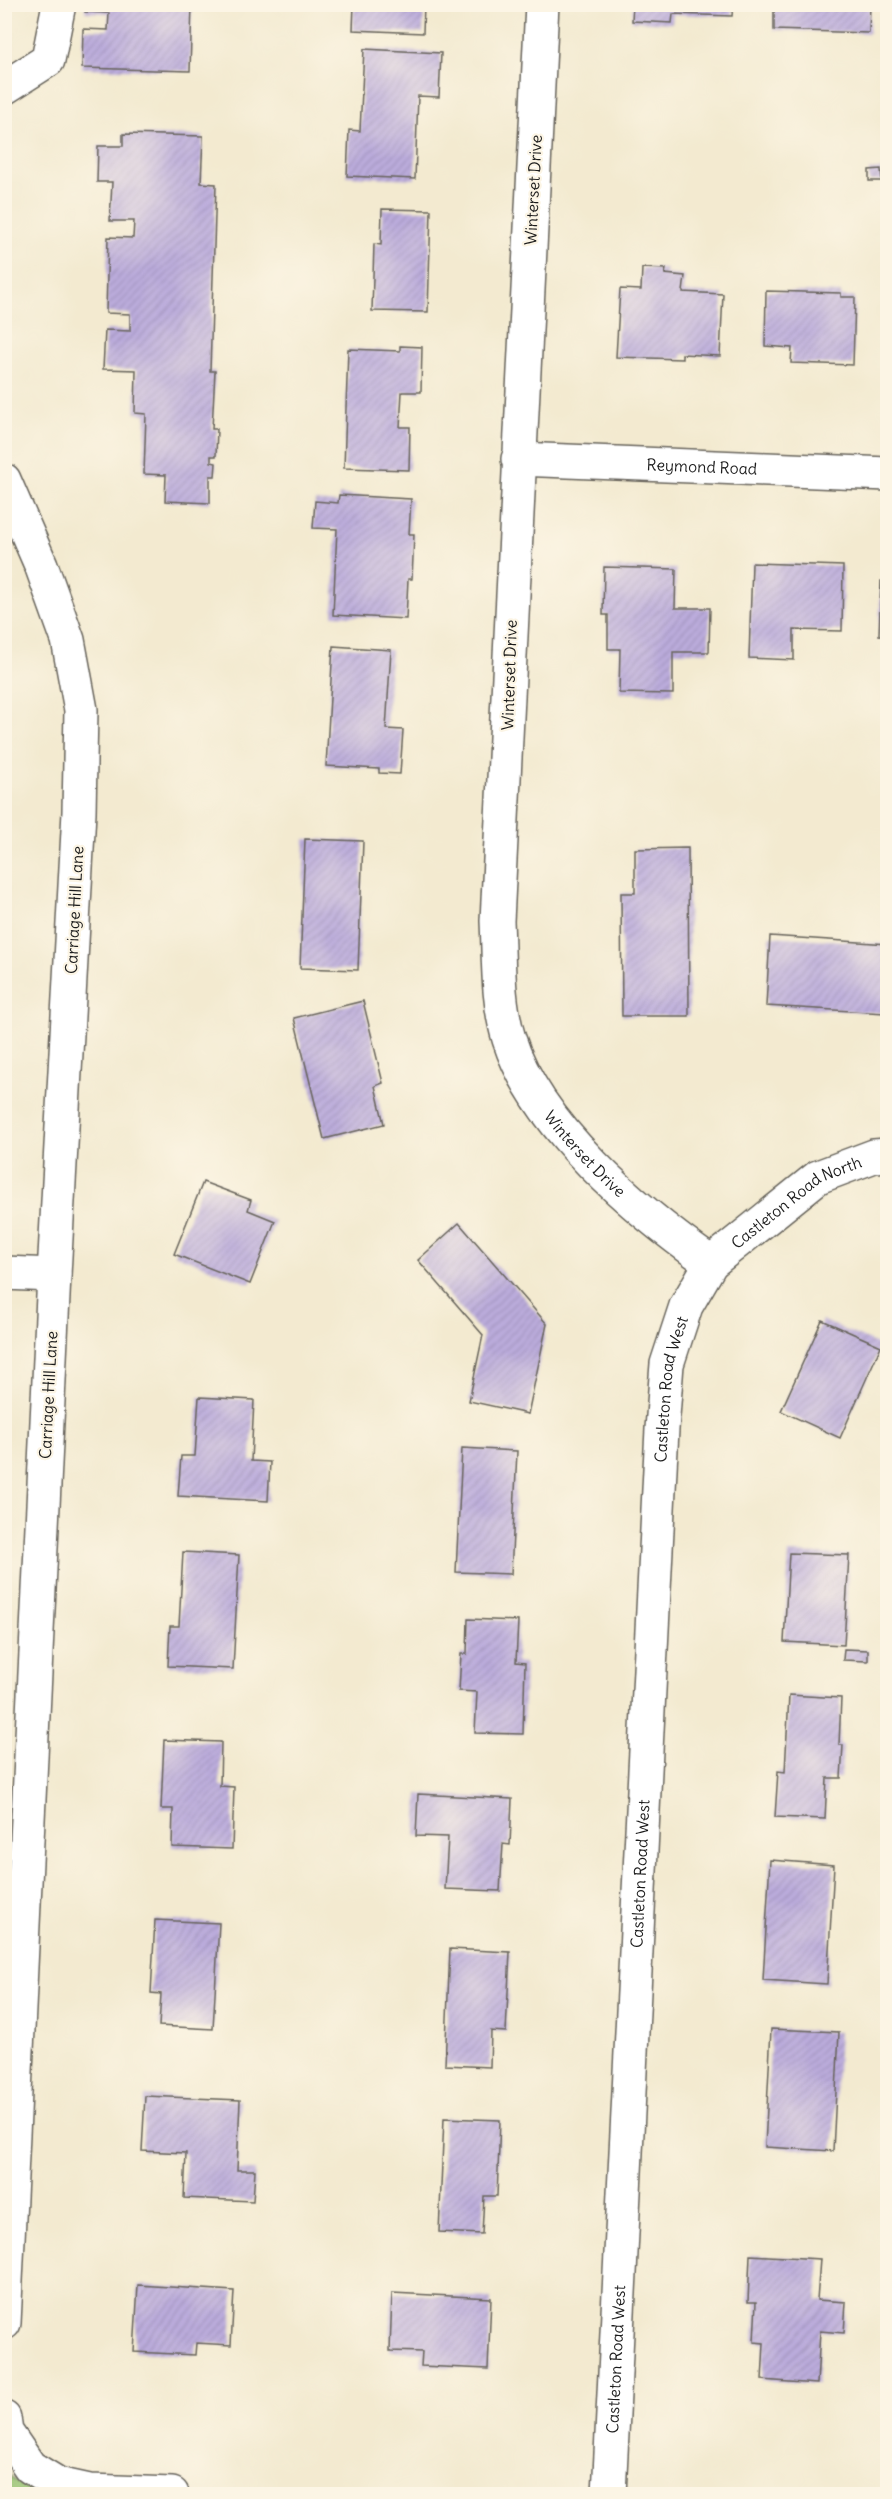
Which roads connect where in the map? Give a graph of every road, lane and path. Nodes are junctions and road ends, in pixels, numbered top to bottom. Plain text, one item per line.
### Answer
1 (59, 4) edge
2 (542, 4) edge
3 (4, 88) edge
4 (518, 459) junction
5 (888, 474) edge
6 (4, 480) edge
7 (888, 1155) edge
8 (711, 1263) junction
9 (4, 1274) edge
10 (54, 1275) junction
11 (10, 2097) edge
12 (4, 2323) edge
13 (4, 2418) edge
14 (19, 2462) edge
15 (172, 2494) edge
16 (609, 2494) edge

1 - 3 street
2 - 4 street, Winterset Drive
4 - 5 street, Reymond Road
4 - 8 street, Winterset Drive
6 - 10 street, Carriage Hill Lane
7 - 8 street, Castleton Road North
8 - 16 street, Castleton Road West
9 - 10 street
10 - 11 street, Carriage Hill Lane
11 - 12 street, Carriage Hill Lane
13 - 14 street
14 - 15 street

